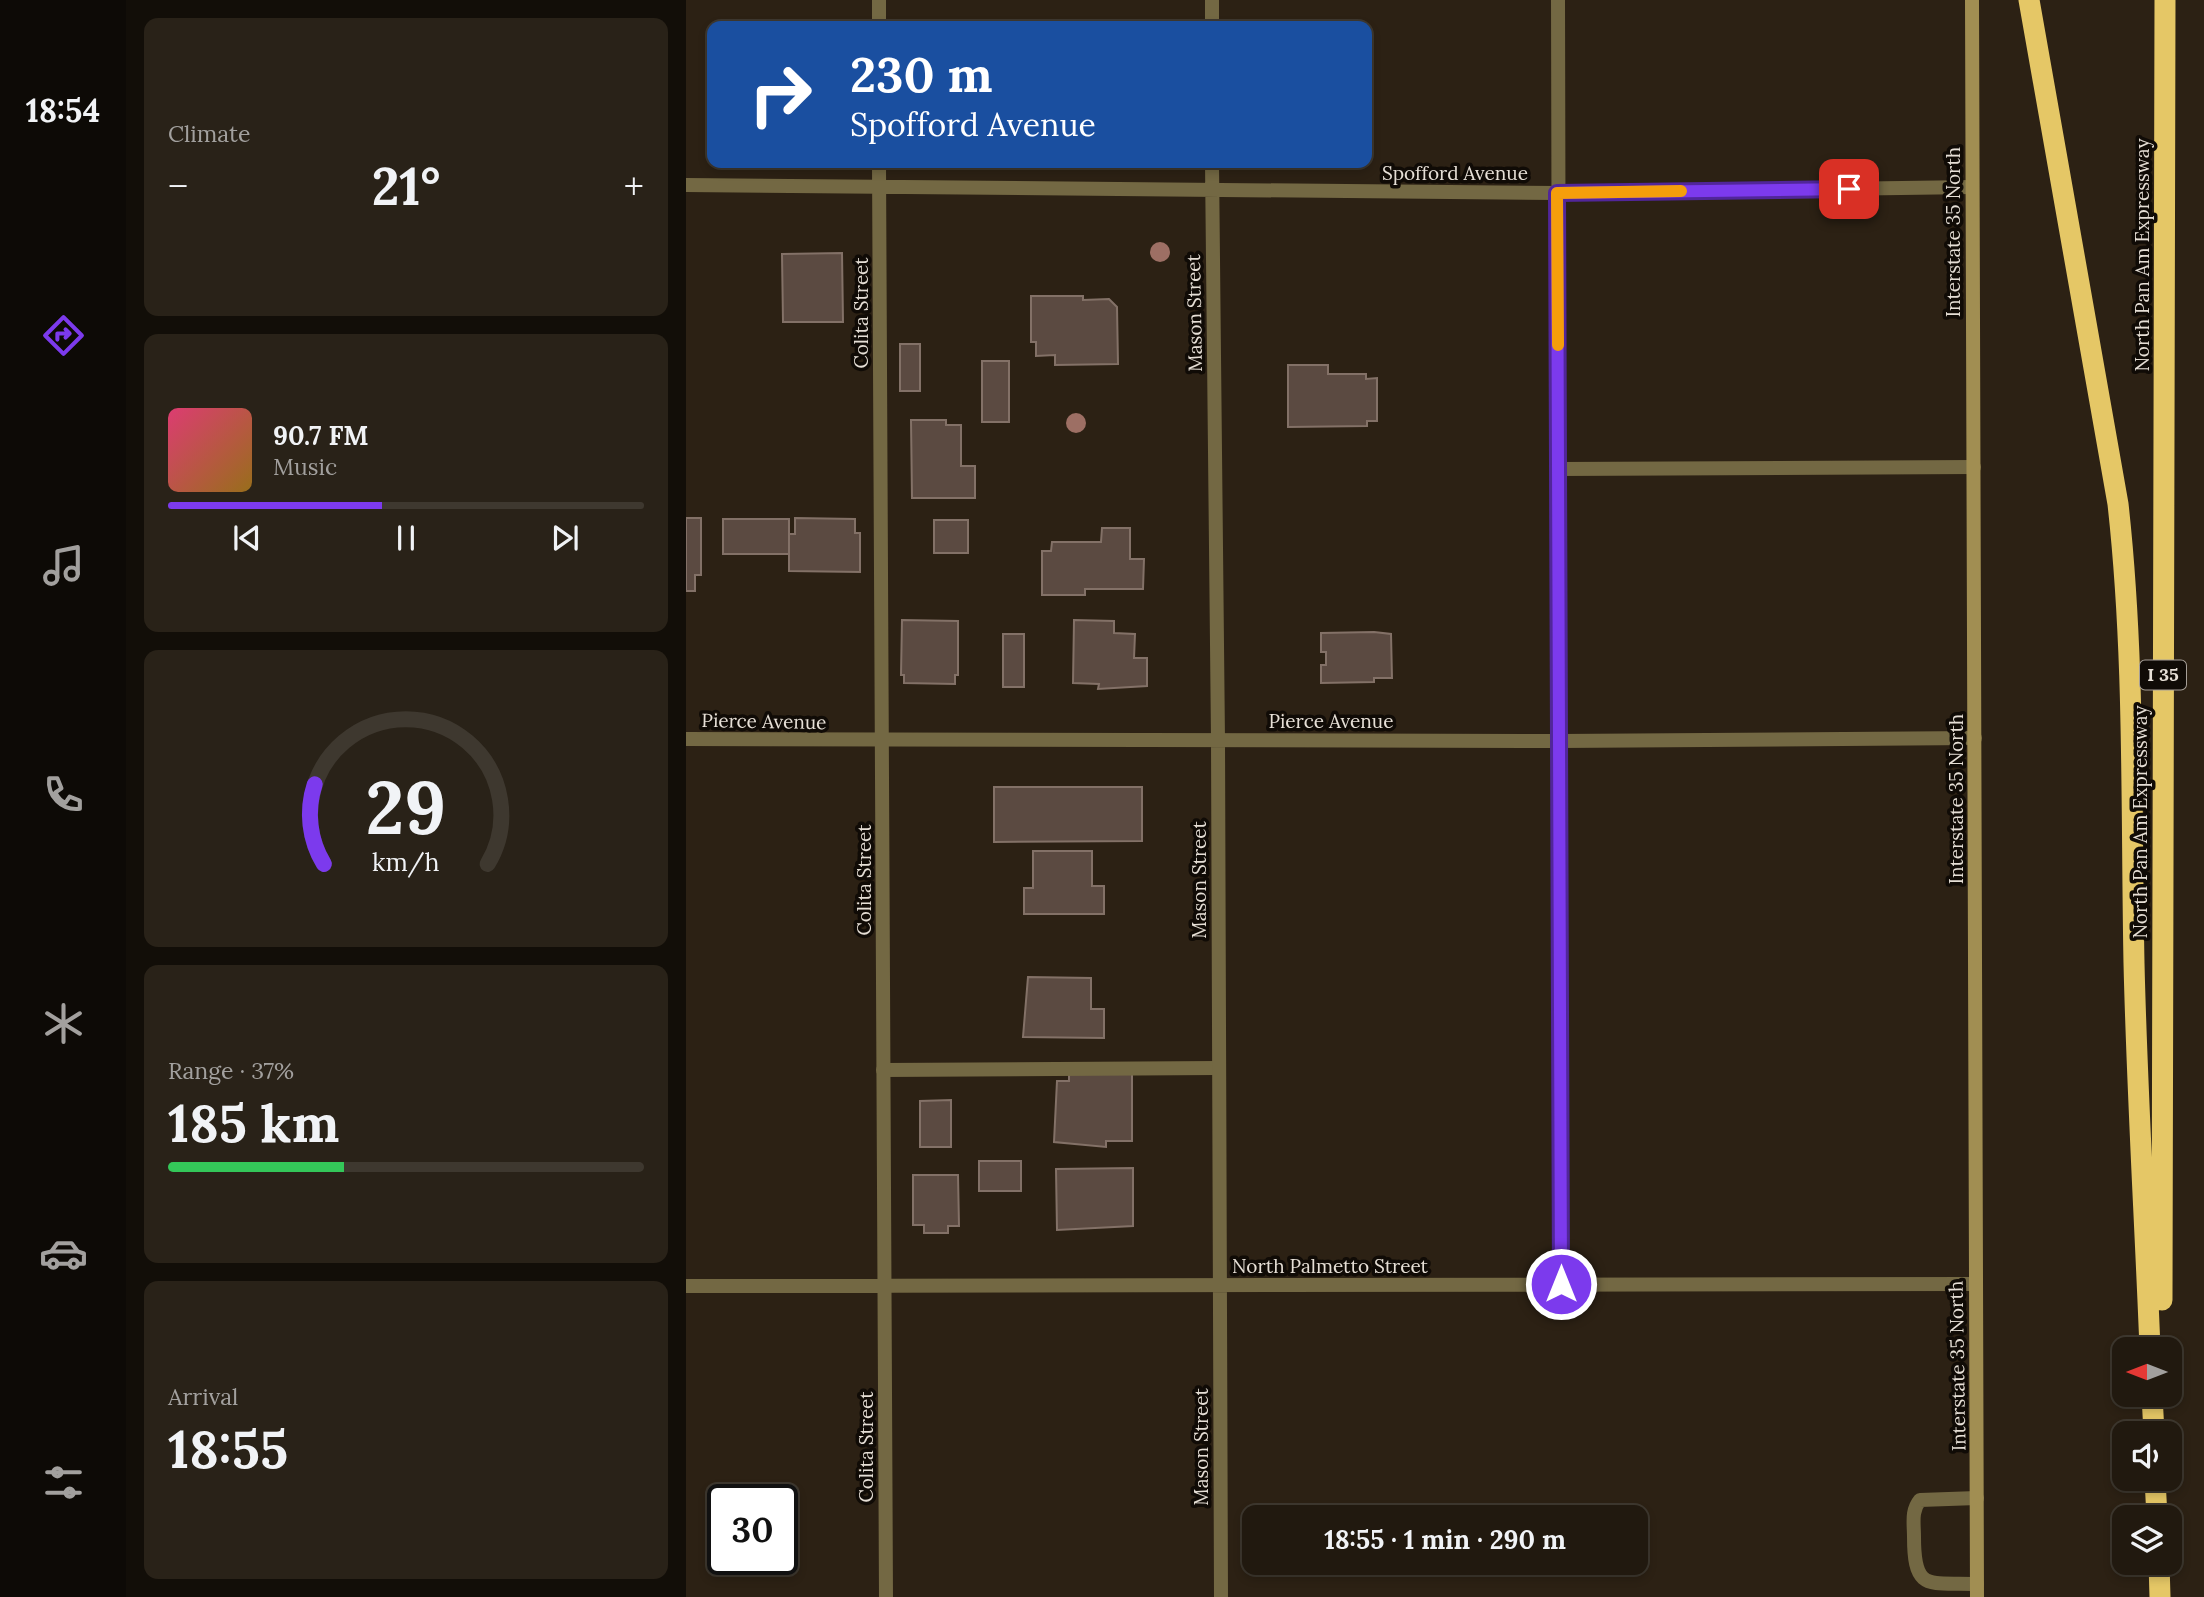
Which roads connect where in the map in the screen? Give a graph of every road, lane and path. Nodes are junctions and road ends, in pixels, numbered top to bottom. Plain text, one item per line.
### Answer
1 (879, 0) edge
2 (1212, 0) edge
3 (1558, 0) edge
4 (1972, 0) edge
5 (2029, 0) edge
6 (2165, 0) edge
7 (879, 21) edge
8 (1212, 21) edge
9 (879, 168) edge
10 (1212, 168) edge
11 (686, 185) edge
12 (1972, 187) junction
13 (880, 189) junction
14 (1211, 191) junction
15 (1557, 193) junction
16 (1974, 467) junction
17 (1559, 469) junction
18 (1975, 738) junction
19 (686, 739) edge
20 (1218, 740) junction
21 (883, 741) junction
22 (1560, 741) junction
23 (1218, 1068) junction
24 (883, 1070) junction
25 (1561, 1284) junction
26 (1975, 1284) junction
27 (686, 1286) edge
28 (1219, 1286) junction
29 (884, 1288) junction
30 (2150, 1337) edge
31 (2161, 1337) edge
32 (1977, 1498) junction
33 (2160, 1575) edge
34 (1977, 1591) edge
35 (886, 1597) edge
36 (1221, 1597) edge
37 (2161, 1597) edge

1 - 7 street
2 - 8 street
3 - 15 street
4 - 12 main road, Interstate 35 North
5 - 30 highway
6 - 31 highway, North Pan Am Expressway / I 35
9 - 13 street, Colita Street
10 - 14 street, Mason Street
11 - 13 street, Spofford Avenue
12 - 15 street, Spofford Avenue
12 - 16 main road, Interstate 35 North
13 - 14 street, Spofford Avenue
13 - 21 street, Colita Street
14 - 15 street, Spofford Avenue
14 - 20 street, Mason Street
15 - 17 street
16 - 17 street
16 - 18 main road, Interstate 35 North
17 - 22 street
18 - 22 street, Pierce Avenue
18 - 26 main road, Interstate 35 North
19 - 21 street, Pierce Avenue
20 - 21 street, Pierce Avenue
20 - 22 street, Pierce Avenue
20 - 23 street, Mason Street
21 - 24 street, Colita Street
22 - 25 street
23 - 24 street
23 - 28 street, Mason Street
24 - 29 street, Colita Street
25 - 26 street, North Palmetto Street
25 - 28 street, North Palmetto Street
26 - 32 main road, Interstate 35 North
27 - 29 street, North Palmetto Street
28 - 29 street, North Palmetto Street
28 - 36 street, Mason Street
29 - 35 street, Colita Street
32 - 34 main road, Interstate 35 North
32 - 34 street
33 - 37 highway

